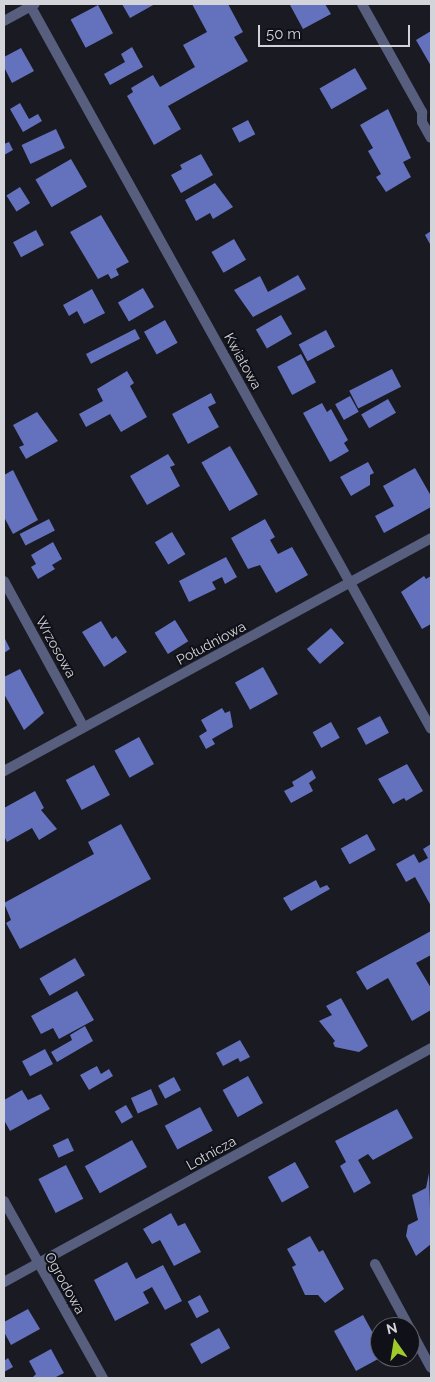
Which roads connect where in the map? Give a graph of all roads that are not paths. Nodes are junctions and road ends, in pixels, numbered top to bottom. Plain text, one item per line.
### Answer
1 (362, 4) edge
2 (33, 5) edge
3 (4, 21) edge
4 (431, 138) edge
5 (431, 538) edge
6 (4, 581) edge
7 (351, 583) junction
8 (84, 726) junction
9 (431, 728) edge
10 (4, 771) edge
11 (431, 1048) edge
12 (4, 1201) edge
13 (39, 1264) junction
14 (375, 1264) dead end
15 (4, 1282) edge
16 (404, 1317) edge
17 (420, 1347) edge
18 (431, 1368) edge
19 (103, 1378) edge

1 - 4 street
2 - 3 street
2 - 7 street, Kwiatowa
5 - 7 street, Południowa
6 - 8 street, Wrzosowa
7 - 8 street, Południowa
7 - 9 street, Kwiatowa
8 - 10 street, Południowa
11 - 13 street, Lotnicza
12 - 13 street, Ogrodowa
13 - 15 street, Lotnicza
13 - 19 street, Ogrodowa
14 - 16 street
17 - 18 street

